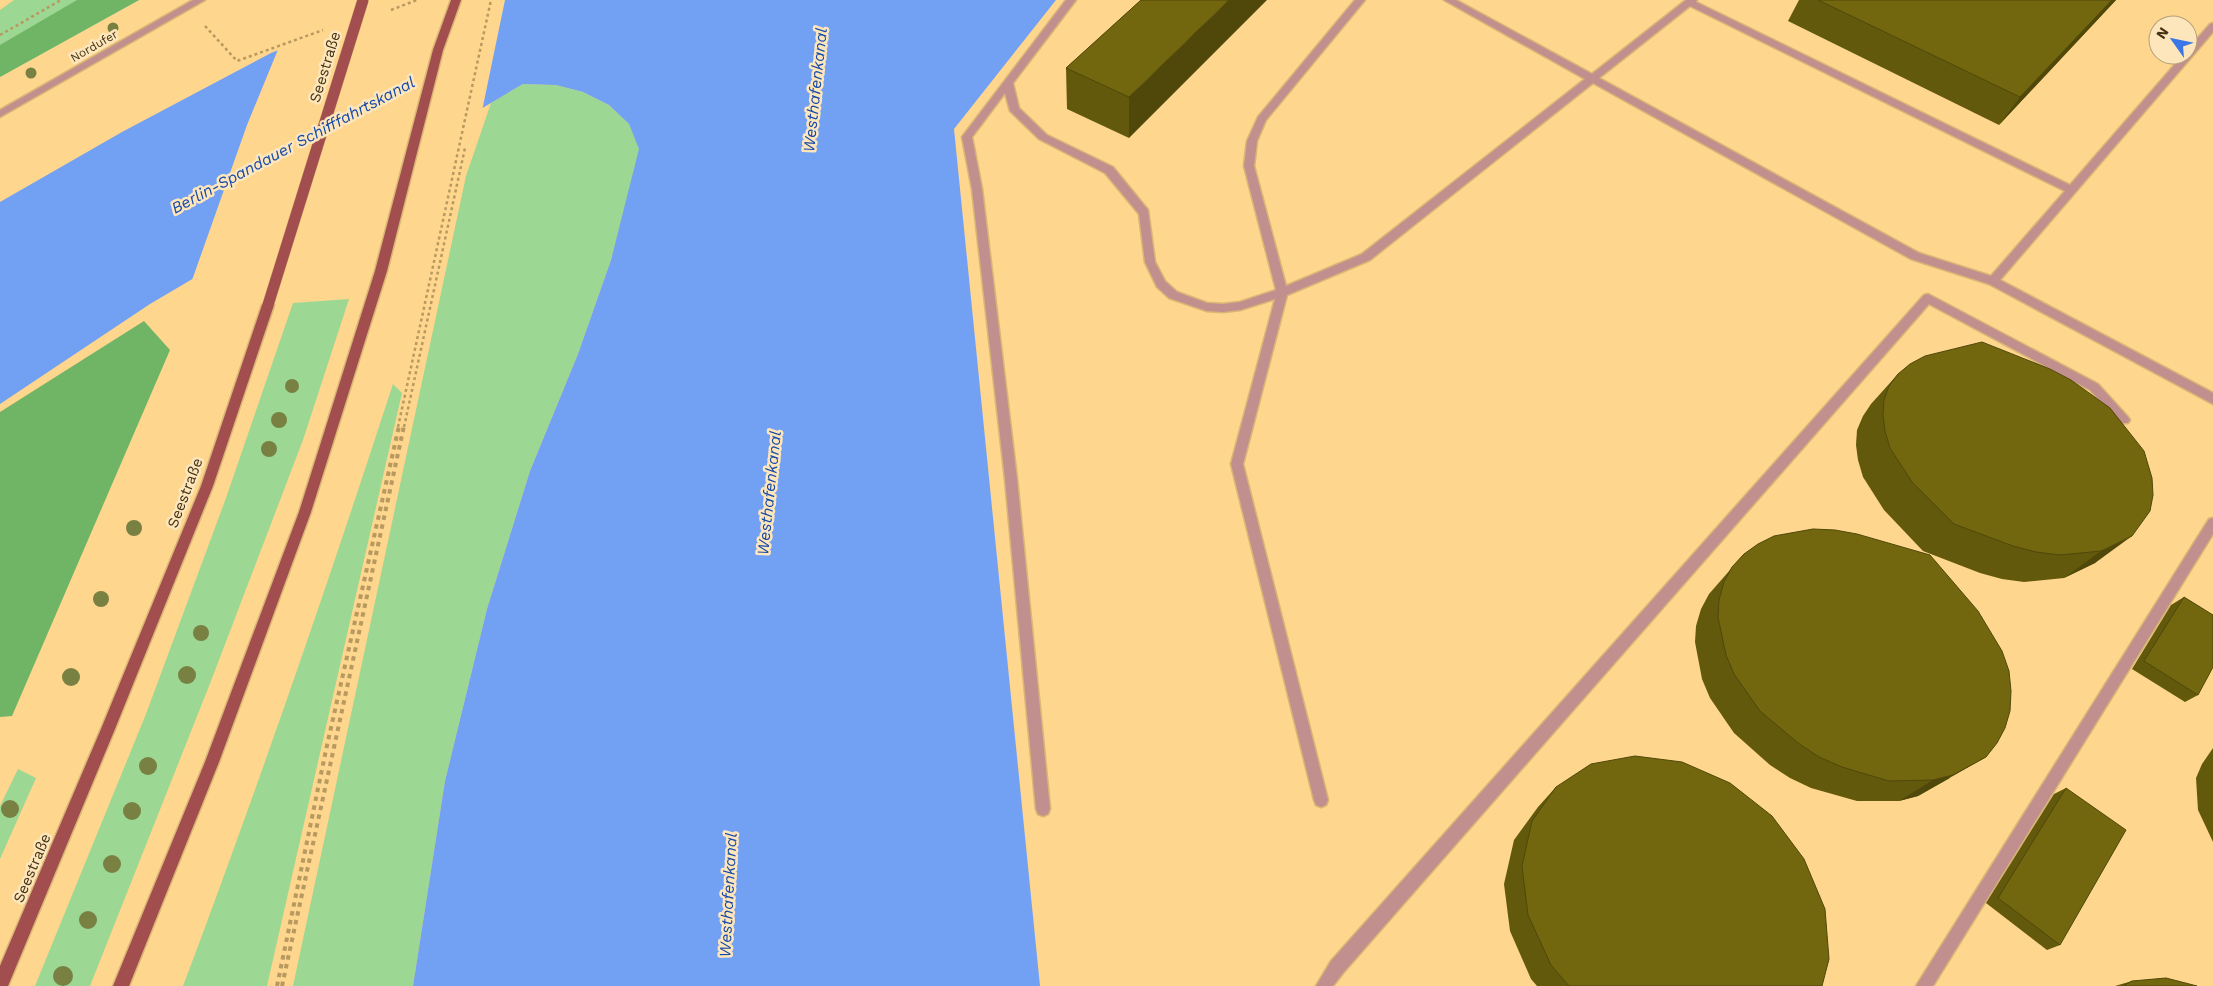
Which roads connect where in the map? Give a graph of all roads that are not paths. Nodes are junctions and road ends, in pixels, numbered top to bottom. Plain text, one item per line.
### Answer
1 (200, 0) edge
2 (363, 0) edge
3 (456, 0) edge
4 (1071, 0) edge
5 (1360, 0) edge
6 (1449, 0) edge
7 (1691, 1) edge
8 (2213, 26) edge
9 (1592, 79) junction
10 (1008, 83) junction
11 (0, 114) edge
12 (2072, 190) junction
13 (1993, 281) junction
14 (1282, 292) junction
15 (2213, 399) edge
16 (2124, 420) dead end
17 (2213, 523) edge
18 (1321, 800) dead end
19 (1043, 809) dead end
20 (0, 985) edge
21 (121, 986) edge
22 (1324, 986) edge
23 (1924, 986) edge

1 - 11 street, Nordufer
2 - 20 main road, Seestraße, bridge
3 - 21 main road
4 - 10 street
5 - 14 street
6 - 9 street
7 - 9 street
7 - 12 street
8 - 12 street
9 - 13 street
9 - 14 street
10 - 14 street
10 - 19 street
12 - 13 street
13 - 15 street
14 - 18 street
16 - 22 street
17 - 23 street

